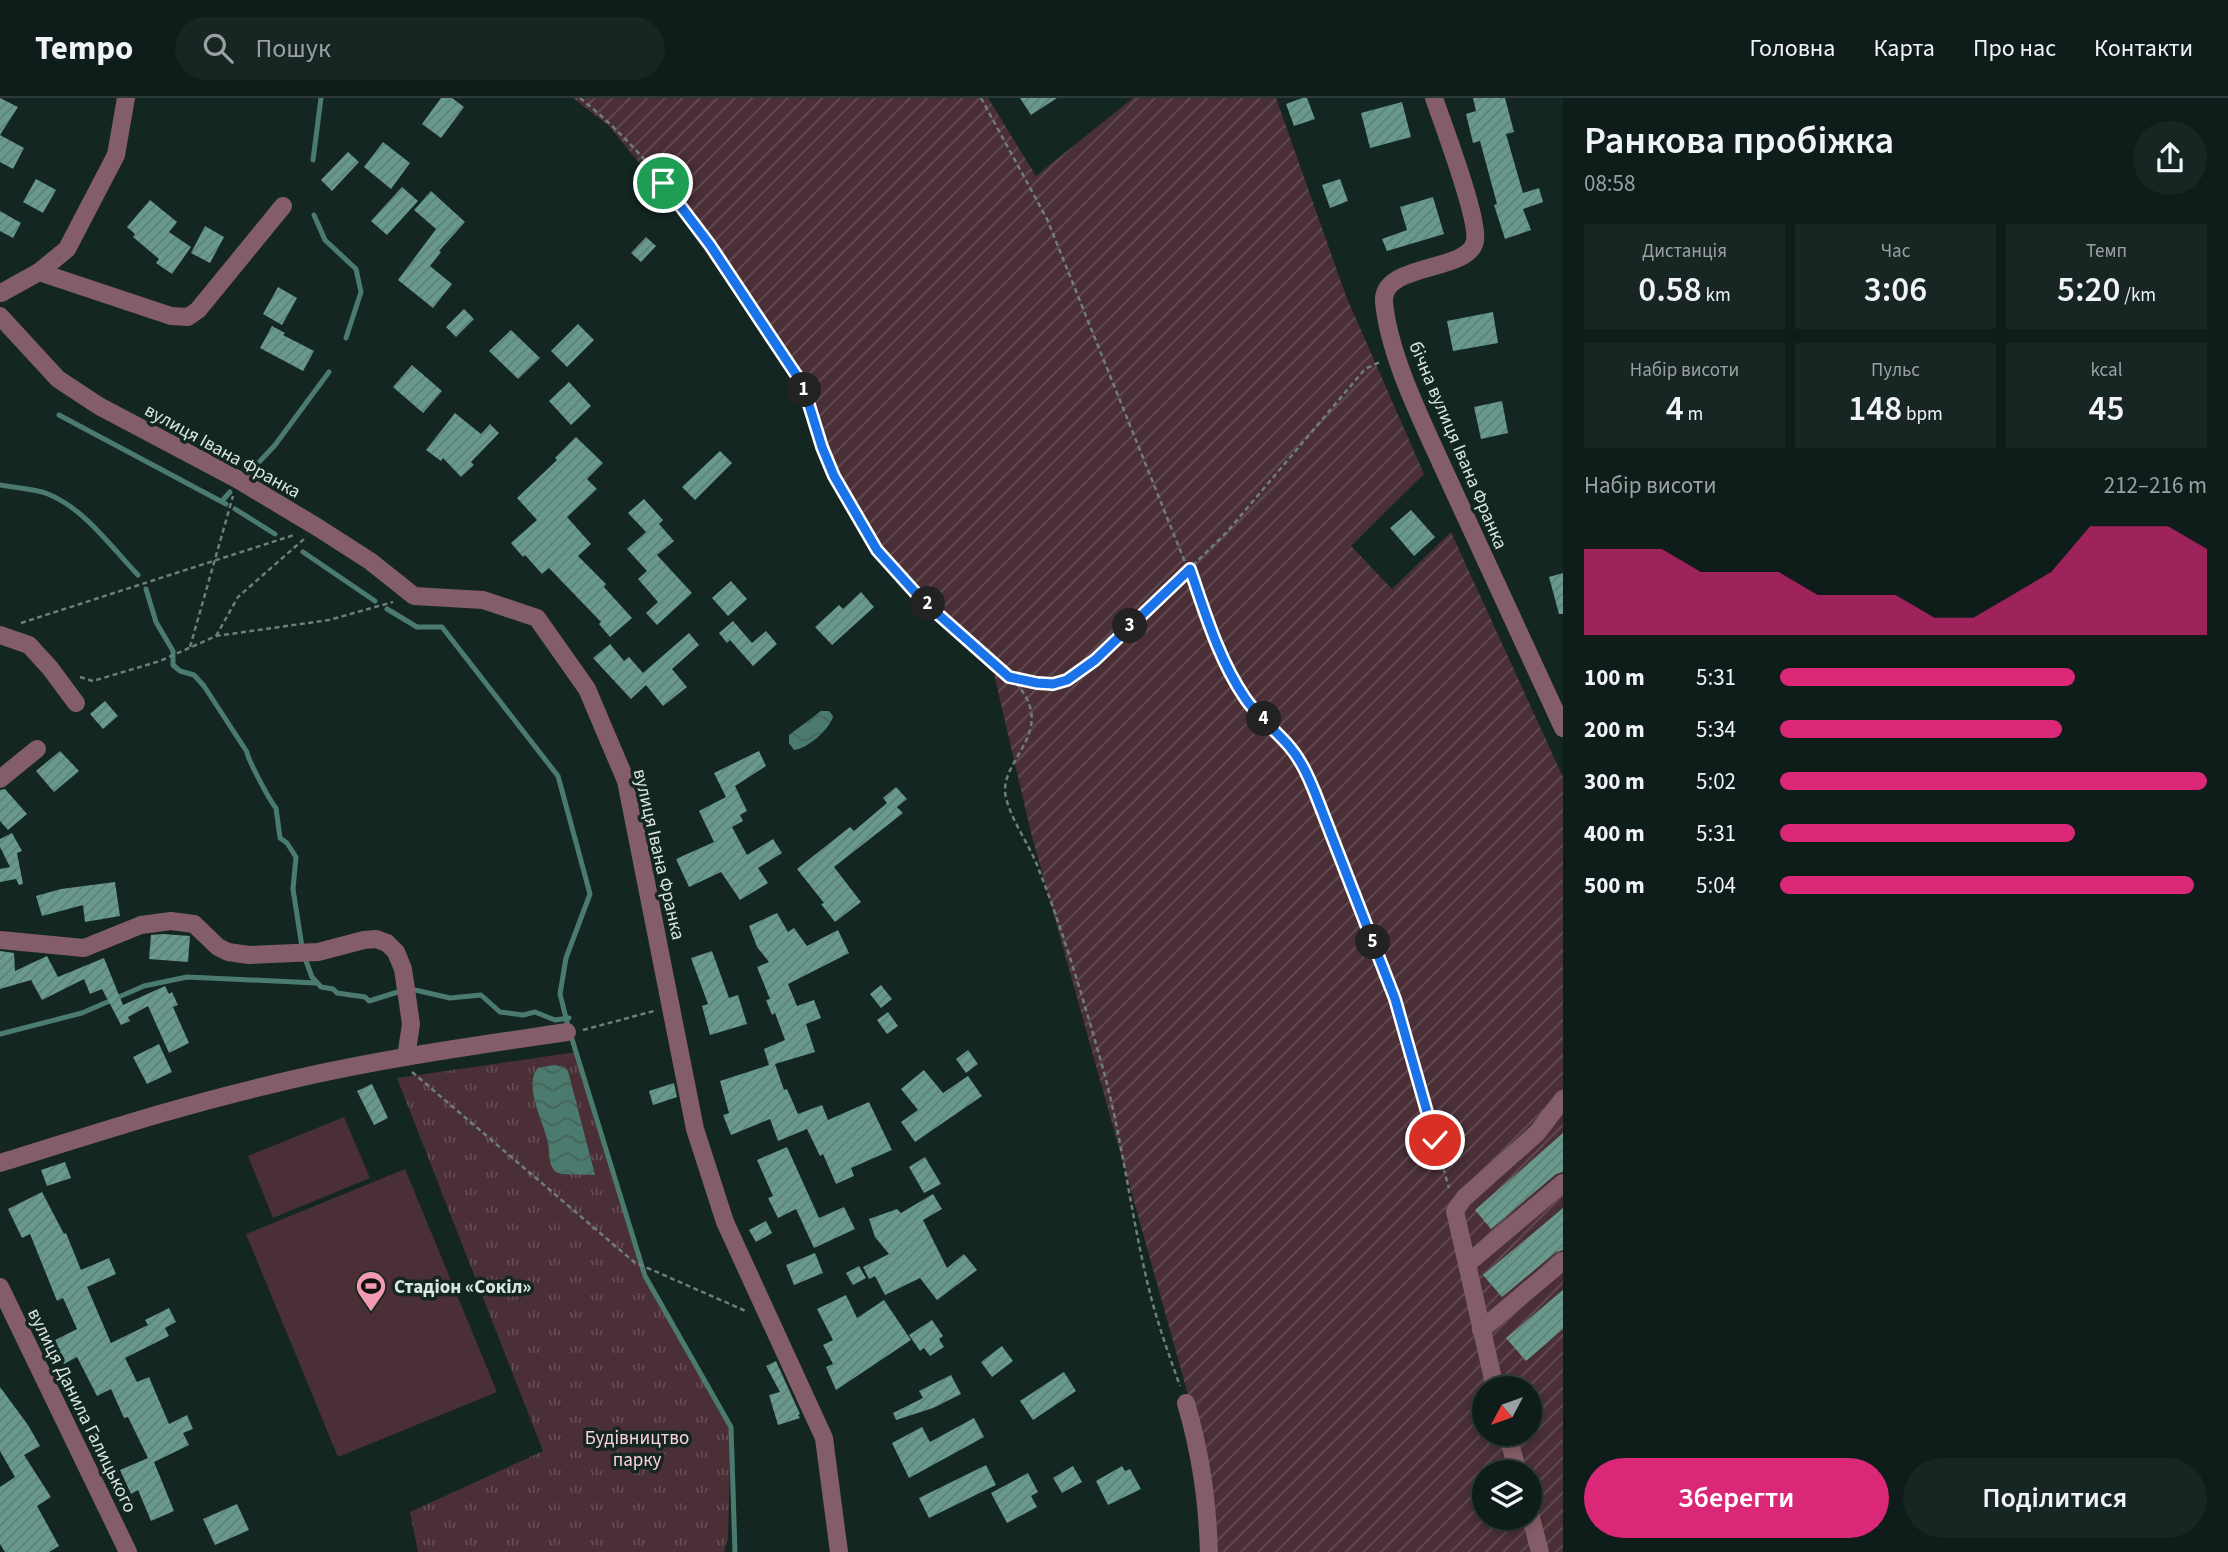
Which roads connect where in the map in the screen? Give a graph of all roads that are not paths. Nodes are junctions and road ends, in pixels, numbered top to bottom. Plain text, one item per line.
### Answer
1 (126, 98) edge
2 (1434, 98) edge
3 (283, 206) dead end
4 (39, 272) junction
5 (0, 293) edge
6 (0, 316) edge
7 (0, 635) edge
8 (76, 703) dead end
9 (1563, 728) edge
10 (37, 749) dead end
11 (0, 779) edge
12 (0, 940) edge
13 (568, 1032) dead end
14 (401, 1058) junction
15 (1563, 1098) edge
16 (0, 1163) edge
17 (1563, 1183) edge
18 (1563, 1261) edge
19 (1467, 1264) junction
20 (0, 1287) edge
21 (1481, 1330) junction
22 (1491, 1376) edge
23 (1186, 1403) road end
24 (1534, 1530) edge
25 (128, 1552) edge
26 (839, 1552) edge
27 (1209, 1552) edge
28 (1540, 1552) edge

1 - 4 street
2 - 9 street, бічна вулиця Івана Франка
3 - 4 street
4 - 5 street
6 - 26 street, вулиця Івана Франка
7 - 8 street
10 - 11 street
12 - 14 street
13 - 14 street
14 - 16 street
15 - 19 street
17 - 19 street
18 - 21 street
19 - 21 street
20 - 25 street, вулиця Данила Галицького
21 - 22 street
23 - 27 street
24 - 28 street

